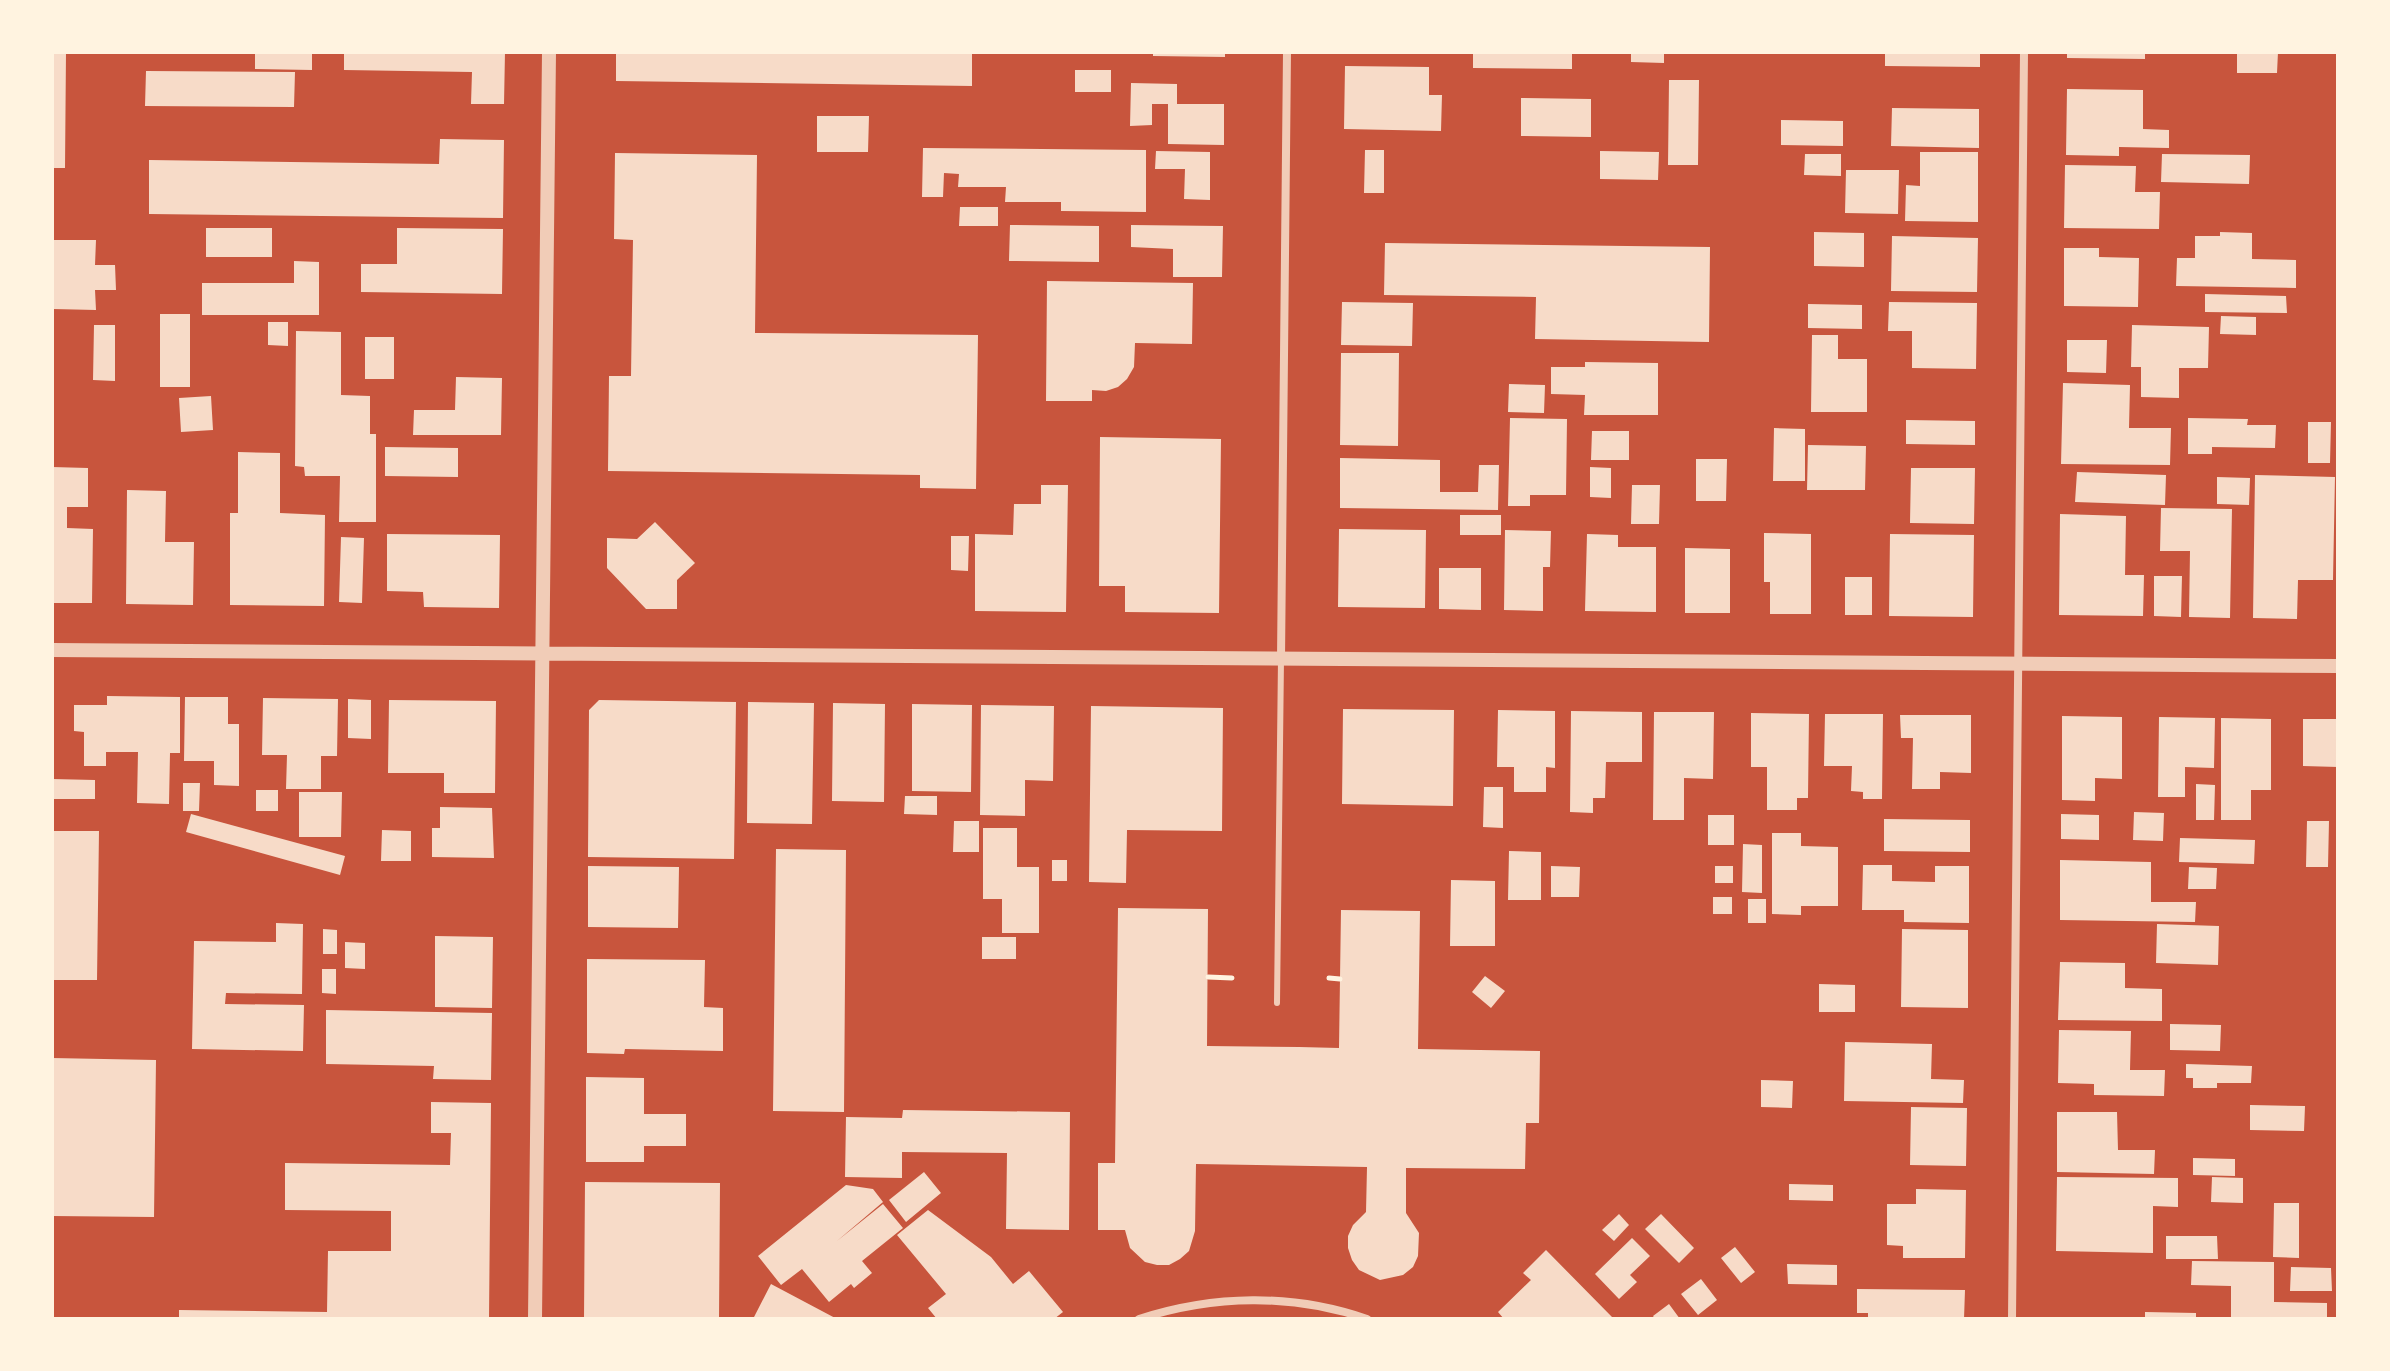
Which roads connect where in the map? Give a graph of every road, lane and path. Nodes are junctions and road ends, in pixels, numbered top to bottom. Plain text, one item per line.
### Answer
1 (549, 52) edge
2 (1287, 52) edge
3 (2024, 52) edge
4 (52, 650) edge
5 (543, 653) junction
6 (1281, 659) junction
7 (2019, 664) junction
8 (2338, 666) edge
9 (1208, 977) dead end
10 (1232, 978) dead end
11 (1329, 978) dead end
12 (1340, 979) dead end
13 (1277, 1003) dead end
14 (535, 1319) edge
15 (1139, 1319) edge
16 (1367, 1319) edge
17 (2012, 1319) edge

1 - 5 street
2 - 6 street
3 - 7 street
4 - 5 street
5 - 6 street
5 - 14 street
6 - 7 street
6 - 13 lane
7 - 8 street
7 - 17 street
9 - 10 path
11 - 12 path
15 - 16 street

